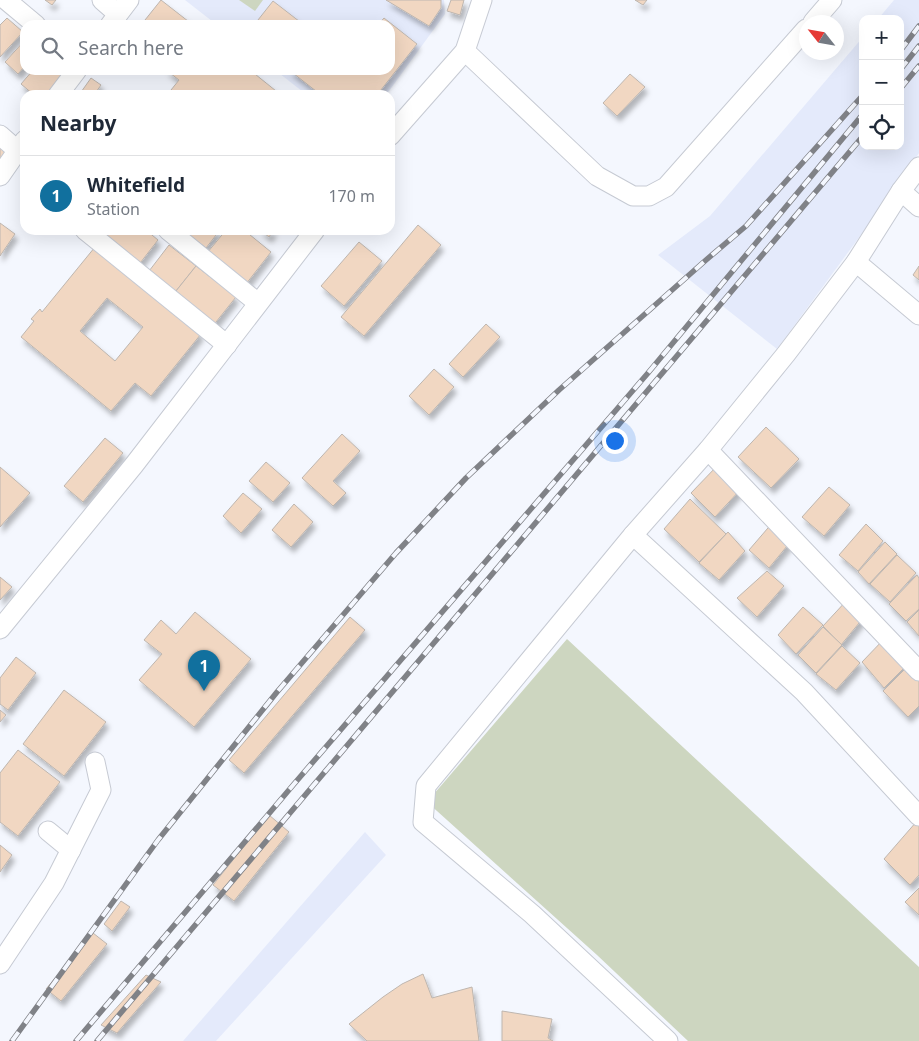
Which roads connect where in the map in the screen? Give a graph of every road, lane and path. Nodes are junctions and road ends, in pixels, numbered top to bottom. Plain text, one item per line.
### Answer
1 (6, 0) edge
2 (102, 0) edge
3 (482, 0) edge
4 (832, 0) edge
5 (119, 13) edge
6 (818, 15) edge
7 (30, 20) edge
8 (799, 37) edge
9 (465, 51) junction
10 (73, 75) edge
11 (62, 90) edge
12 (395, 130) edge
13 (0, 135) edge
14 (20, 145) edge
15 (20, 146) edge
16 (919, 167) edge
17 (0, 176) edge
18 (901, 192) junction
19 (919, 207) edge
20 (91, 235) edge
21 (174, 235) edge
22 (310, 235) edge
23 (856, 262) junction
24 (258, 302) junction
25 (919, 315) edge
26 (227, 345) junction
27 (708, 450) junction
28 (633, 535) junction
29 (0, 629) edge
30 (919, 672) edge
31 (95, 762) dead end
32 (919, 816) edge
33 (48, 831) dead end
34 (71, 850) junction
35 (0, 964) edge
36 (668, 1041) edge

1 - 7 street
2 - 5 street
3 - 9 street
4 - 6 street
8 - 9 street
9 - 12 street
10 - 11 street
13 - 14 street
15 - 17 street
16 - 18 street
18 - 19 street
18 - 23 street
20 - 26 street
21 - 24 street
22 - 24 street
23 - 25 street
23 - 27 street
24 - 26 street
26 - 29 street
27 - 28 street
27 - 30 street
28 - 32 street
28 - 36 street
31 - 34 street
33 - 34 street
34 - 35 street

